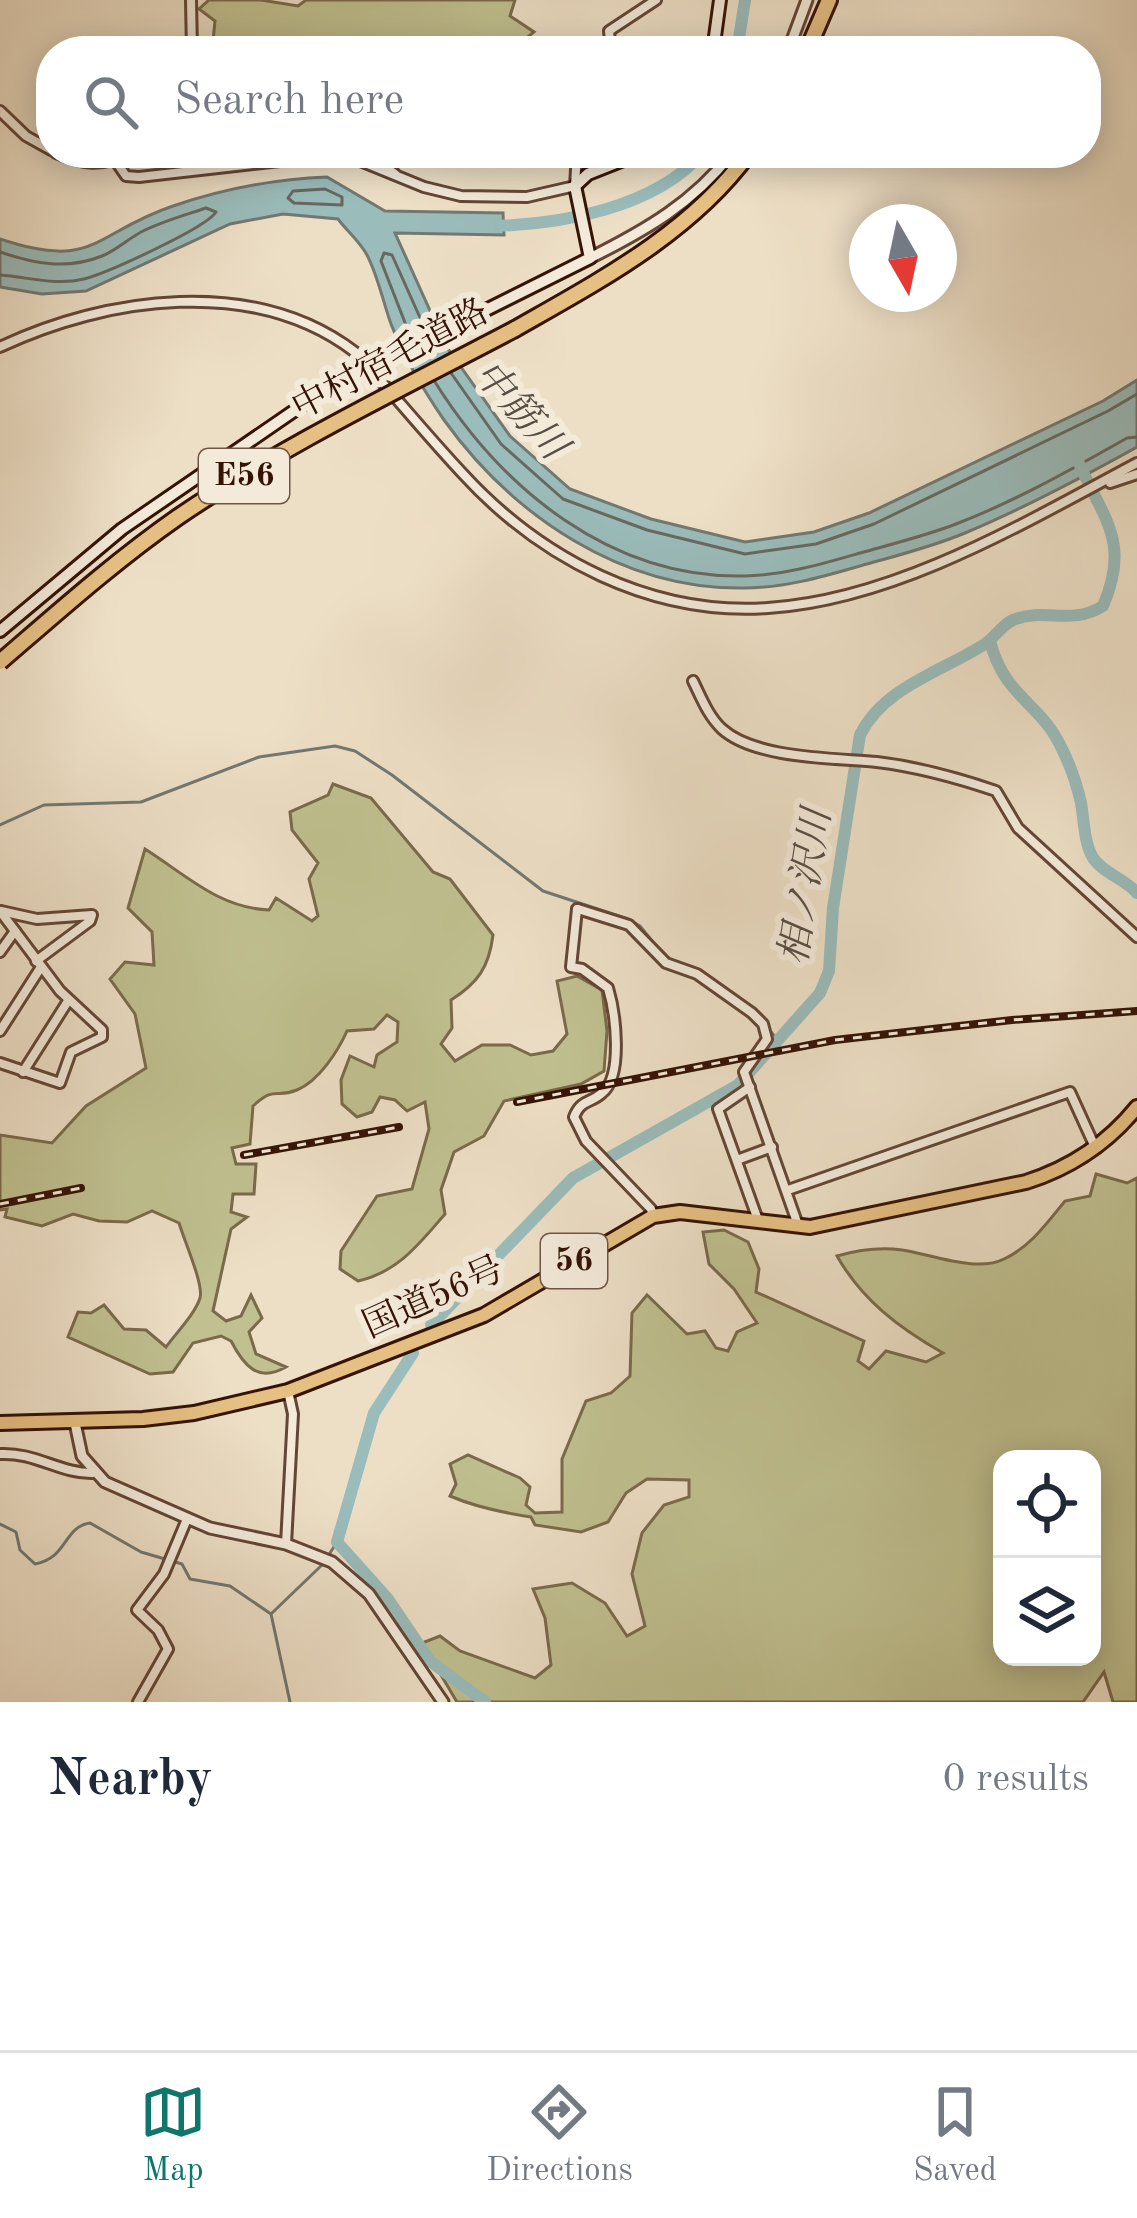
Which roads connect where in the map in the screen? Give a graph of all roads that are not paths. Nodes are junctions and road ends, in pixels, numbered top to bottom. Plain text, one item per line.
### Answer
1 (191, 0) edge
2 (656, 0) edge
3 (720, 0) edge
4 (807, 0) edge
5 (829, 0) edge
6 (192, 36) edge
7 (610, 36) edge
8 (715, 36) edge
9 (794, 36) edge
10 (813, 36) edge
11 (0, 111) edge
12 (36, 142) edge
13 (120, 168) edge
14 (219, 168) edge
15 (378, 168) edge
16 (391, 168) edge
17 (577, 168) edge
18 (604, 168) edge
19 (719, 168) edge
20 (736, 168) edge
21 (395, 175) junction
22 (576, 191) junction
23 (590, 258) junction
24 (0, 347) edge
25 (373, 364) junction
26 (1137, 463) edge
27 (1137, 474) edge
28 (1103, 481) junction
29 (0, 631) edge
30 (0, 662) edge
31 (693, 681) dead end
32 (0, 911) edge
33 (15, 931) junction
34 (1137, 937) edge
35 (0, 952) edge
36 (39, 964) junction
37 (68, 1001) junction
38 (0, 1030) edge
39 (0, 1063) edge
40 (22, 1072) junction
41 (749, 1085) junction
42 (1137, 1107) edge
43 (772, 1147) junction
44 (1096, 1148) junction
45 (737, 1160) junction
46 (788, 1190) junction
47 (653, 1216) junction
48 (758, 1222) junction
49 (798, 1226) junction
50 (288, 1391) junction
51 (0, 1423) edge
52 (75, 1423) junction
53 (0, 1454) edge
54 (93, 1473) junction
55 (187, 1520) junction
56 (286, 1544) junction
57 (138, 1702) edge
58 (442, 1702) edge

1 - 6 street
2 - 7 street
3 - 8 main road
4 - 9 street
5 - 10 highway
11 - 12 street
13 - 14 street
15 - 21 street
16 - 21 street
17 - 22 street
18 - 22 main road
19 - 23 street
20 - 30 highway, 中村宿毛道路 / E56, bridge
21 - 22 street
22 - 23 main road
23 - 25 main road
24 - 25 street
25 - 28 street
25 - 29 main road
26 - 28 street
27 - 28 street
31 - 34 street
32 - 33 street
32 - 36 street
33 - 35 street
33 - 36 street
36 - 37 street
36 - 38 street
37 - 40 street
37 - 40 street
39 - 40 street
41 - 43 street
41 - 45 street
41 - 47 street
42 - 44 highway, 56
43 - 45 street
43 - 46 street
44 - 46 street
44 - 49 highway, 56
45 - 48 street
46 - 49 street
47 - 48 highway, 56
47 - 50 highway, 国道56号 / 56
48 - 49 highway, 56
50 - 52 highway, 国道56号 / 56
50 - 56 street
51 - 52 highway, 国道56号 / 56
52 - 54 street
53 - 54 street
54 - 55 street
55 - 56 street
55 - 57 street
56 - 58 street

